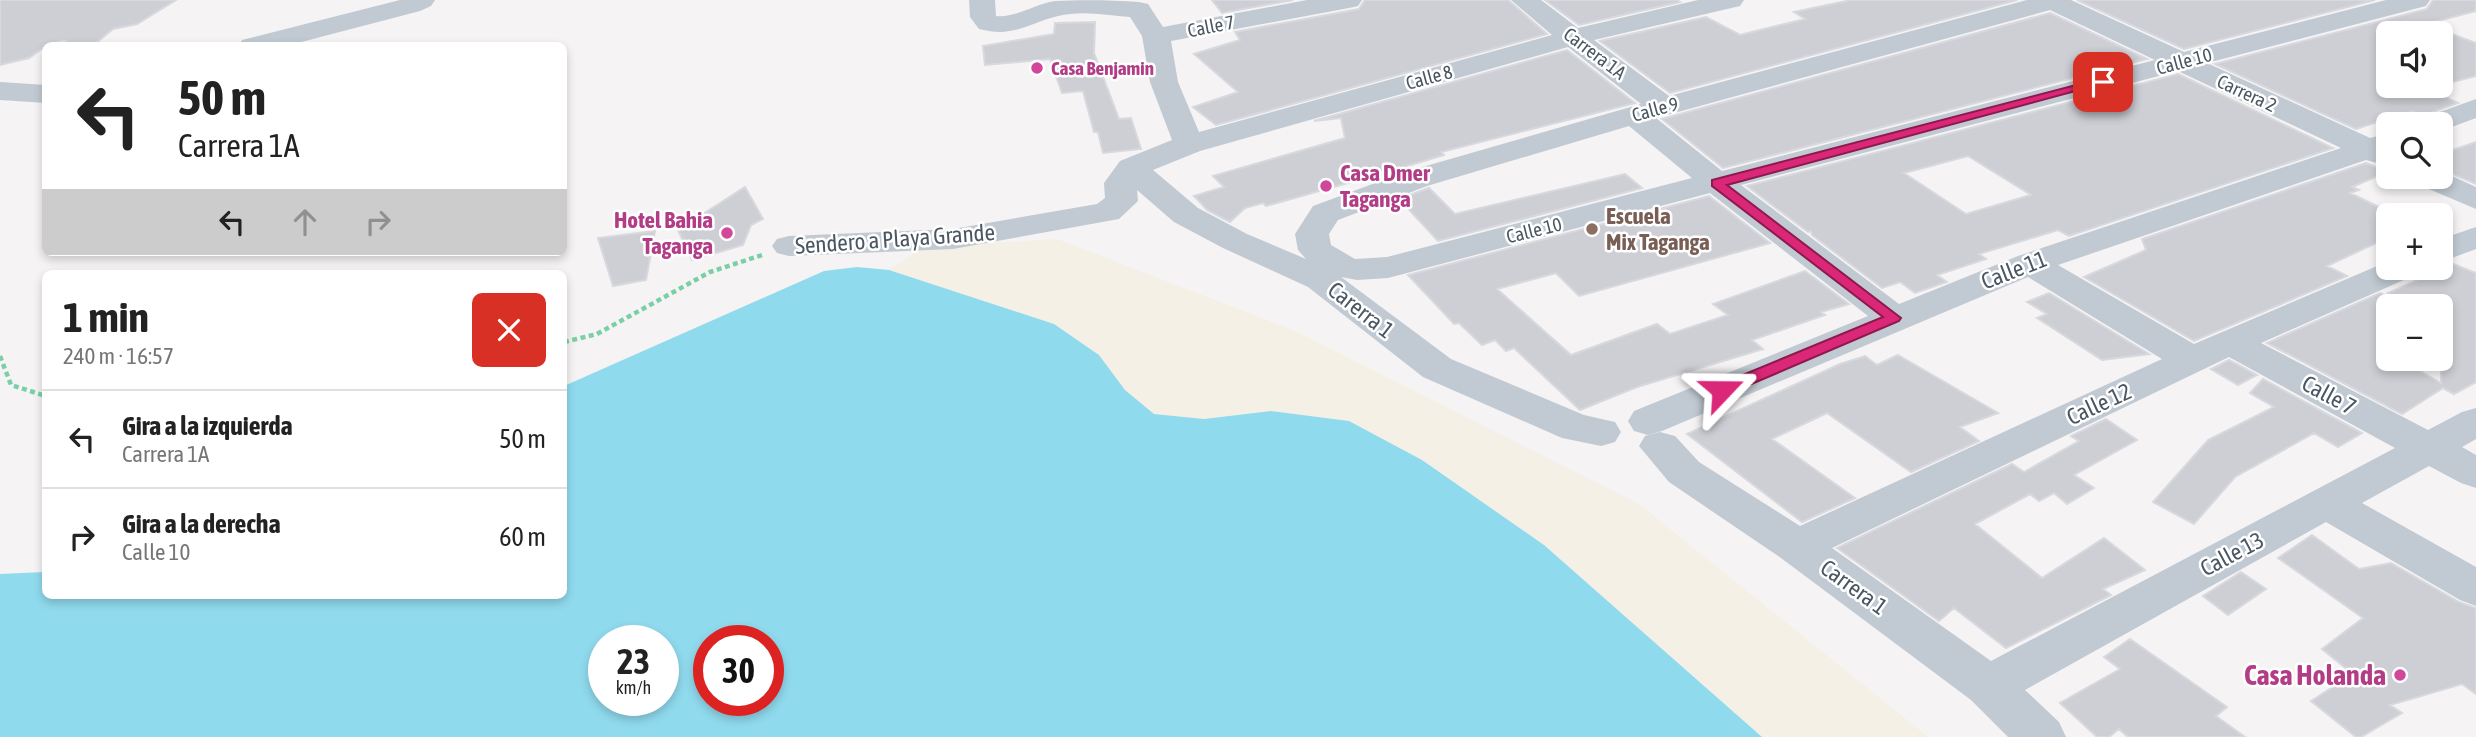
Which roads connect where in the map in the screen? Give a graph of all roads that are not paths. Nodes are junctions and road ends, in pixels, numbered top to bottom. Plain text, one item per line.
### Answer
1 (422, 0) edge
2 (982, 0) edge
3 (1349, 0) edge
4 (1524, 0) edge
5 (1731, 0) edge
6 (2053, 0) edge
7 (2417, 0) edge
8 (1137, 5) edge
9 (1156, 36) junction
10 (1574, 37) junction
11 (268, 42) edge
12 (2180, 62) junction
13 (0, 91) edge
14 (42, 94) edge
15 (2476, 108) edge
16 (1649, 111) junction
17 (2453, 117) edge
18 (1189, 144) junction
19 (2376, 147) edge
20 (2376, 152) edge
21 (1131, 168) junction
22 (1717, 183) junction
23 (2453, 188) edge
24 (2476, 199) edge
25 (2476, 237) edge
26 (789, 246) road end
27 (2453, 247) edge
28 (2030, 263) junction
29 (1340, 267) joint
30 (2376, 280) edge
31 (1894, 318) junction
32 (2230, 342) junction
33 (2192, 360) junction
34 (2476, 422) edge
35 (1654, 433) junction
36 (2428, 448) junction
37 (2476, 473) edge
38 (2327, 503) junction
39 (1797, 546) junction
40 (2476, 588) edge
41 (1988, 686) junction
42 (2041, 737) edge

1 - 11 street
2 - 8 street
3 - 9 street, Calle 7
4 - 10 street, Carrera 1A
5 - 10 street, Calle 8
6 - 12 street, Carrera 2
6 - 16 street, Calle 9
7 - 12 street, Calle 10
8 - 9 street
9 - 18 street
10 - 16 street, Carrera 1A
10 - 18 street, Calle 8
12 - 19 street, Carrera 2
12 - 22 street, Calle 10
13 - 14 street
15 - 17 street
16 - 22 street, Carrera 1A
16 - 29 street, Calle 9
18 - 21 street, Calle 8
20 - 28 street, Calle 11
21 - 26 street, Sendero a Playa Grande
21 - 35 street, Carerra 1
22 - 29 street, Calle 10
22 - 31 street, Carrera 1A
23 - 24 street
25 - 27 street
28 - 31 street, Calle 11
28 - 33 street
30 - 32 street, Calle 12
31 - 35 street, Calle 11
32 - 33 street, Calle 12
32 - 36 street, Calle 7
33 - 39 street, Calle 12
34 - 36 street, Calle 13
35 - 39 street, Carrera 1
36 - 37 street
36 - 38 street, Calle 13
38 - 40 street
38 - 41 street, Calle 13
39 - 41 street, Carrera 1
41 - 42 street, Carrera 1

